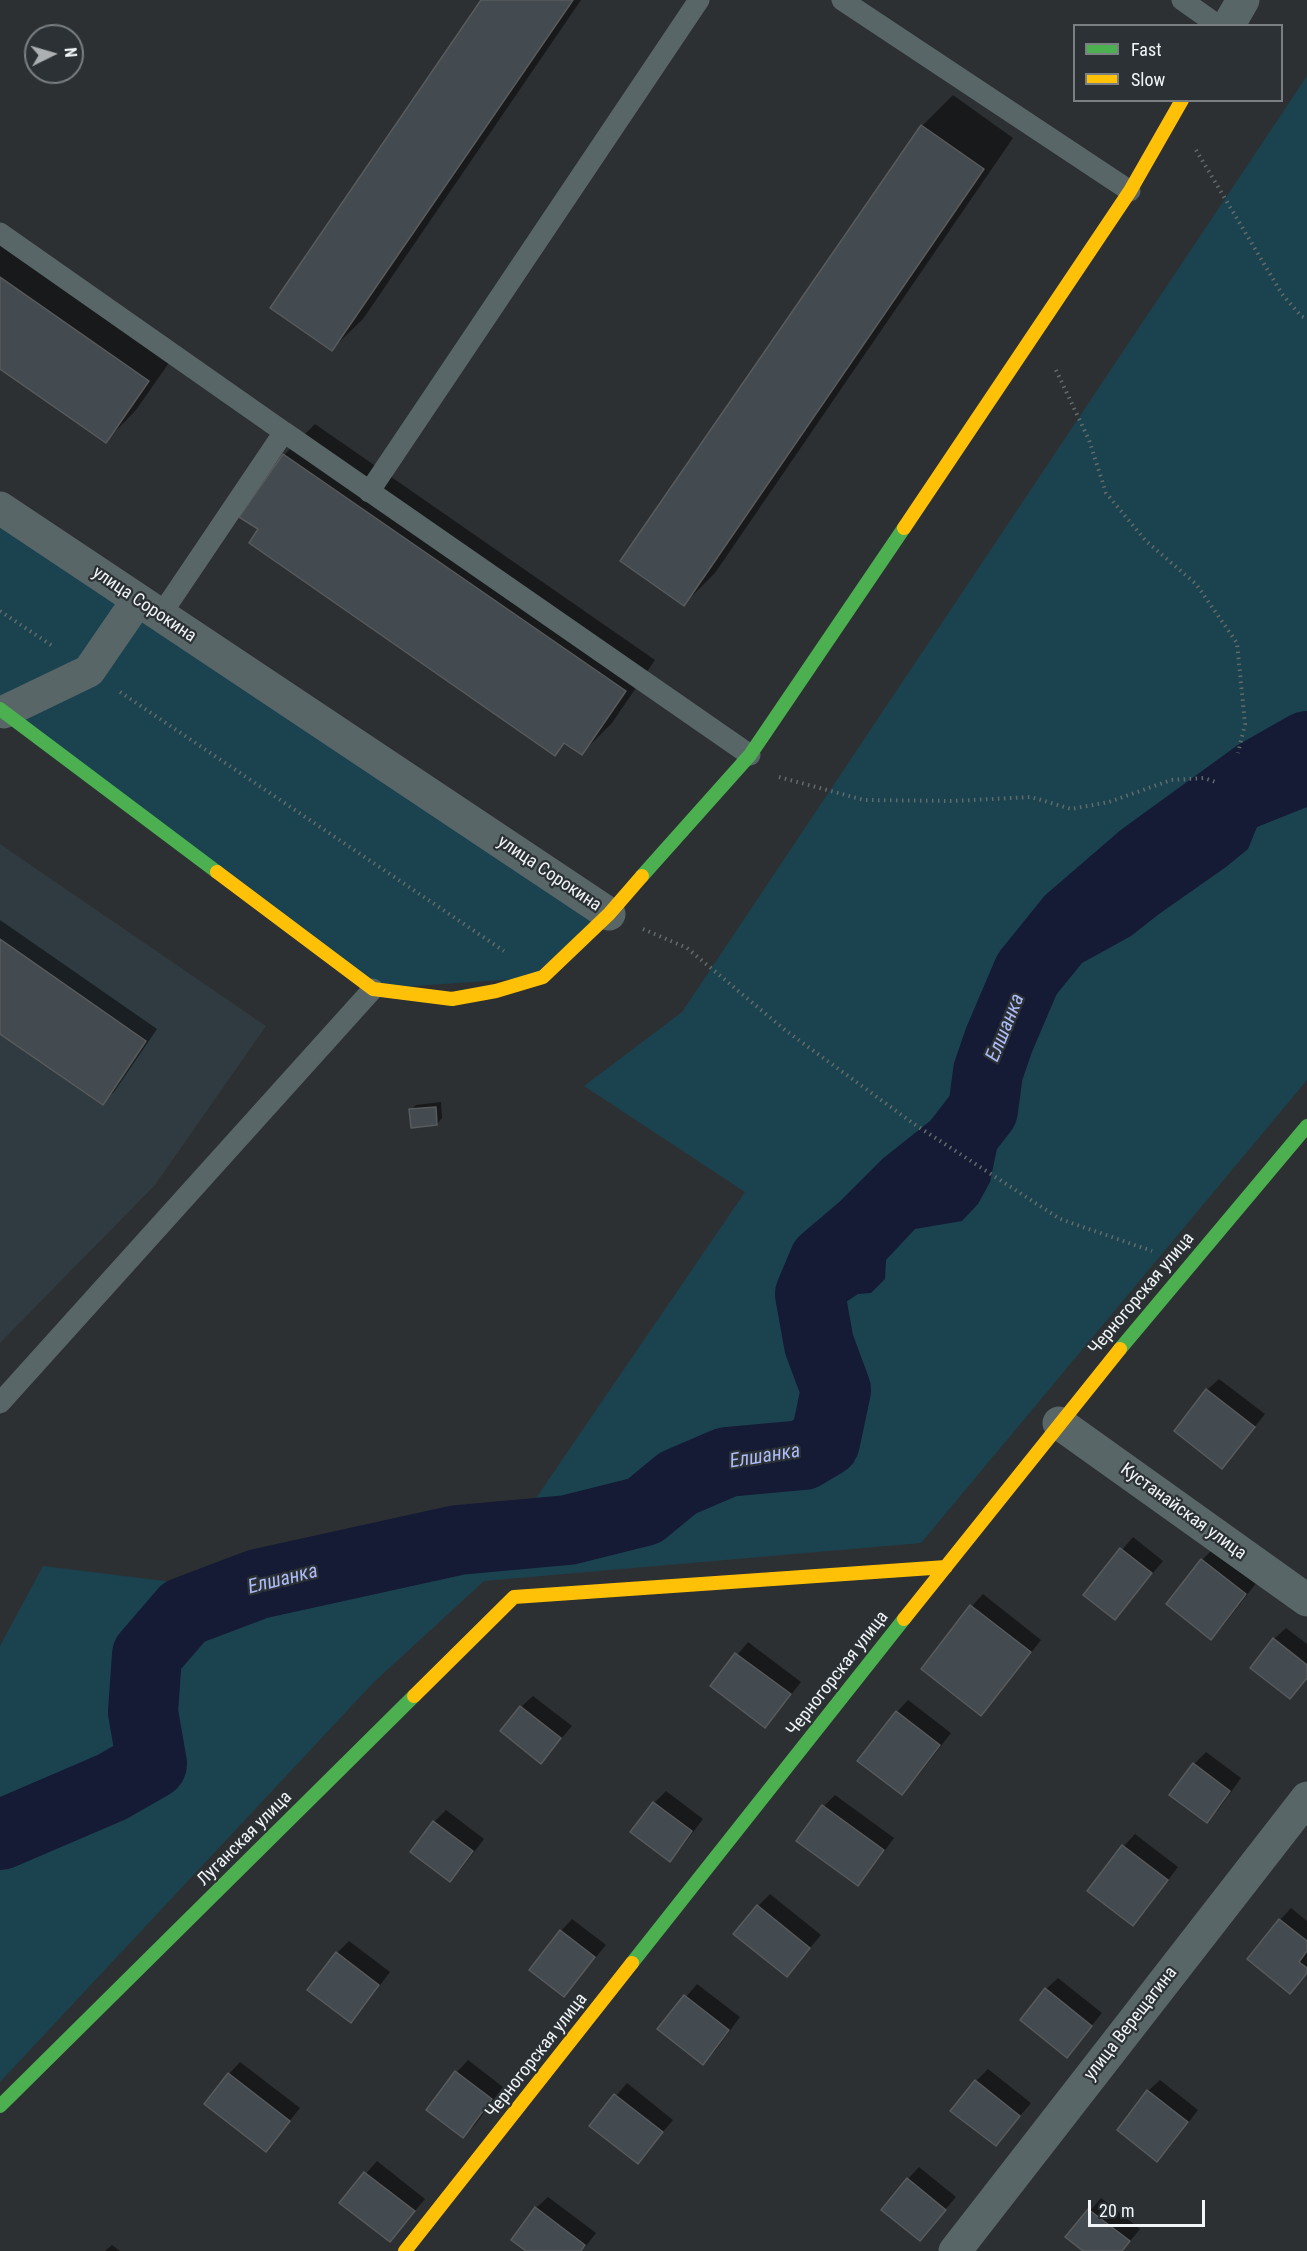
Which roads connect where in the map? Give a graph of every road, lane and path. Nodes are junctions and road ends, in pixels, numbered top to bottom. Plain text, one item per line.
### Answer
1 (699, 0) edge
2 (842, 0) edge
3 (1182, 0) edge
4 (1243, 0) edge
5 (1216, 24) edge
6 (1229, 24) edge
7 (1181, 102) edge
8 (1174, 114) junction
9 (1130, 191) junction
10 (0, 232) edge
11 (1307, 319) edge
12 (1038, 331) junction
13 (284, 432) junction
14 (369, 492) junction
15 (0, 508) edge
16 (148, 608) junction
17 (0, 611) edge
18 (89, 671) junction
19 (1, 712) edge
20 (1238, 753) dead end
21 (750, 755) junction
22 (1218, 783) dead end
23 (609, 914) junction
24 (543, 977) junction
25 (372, 989) junction
26 (1307, 1126) edge
27 (1190, 1264) junction
28 (0, 1402) edge
29 (1059, 1423) junction
30 (946, 1568) junction
31 (1307, 1600) edge
32 (1307, 1798) edge
33 (0, 2106) edge
34 (405, 2251) edge
35 (955, 2251) edge

1 - 14 lane
2 - 9 lane
3 - 5 lane
4 - 6 street
7 - 8 street
8 - 9 street
8 - 11 path
9 - 12 street
10 - 13 lane
12 - 20 path
12 - 21 street
13 - 14 lane
13 - 16 lane
14 - 21 lane
15 - 16 street, улица Сорокина
16 - 18 street
16 - 23 street, улица Сорокина
17 - 18 path
18 - 19 street
18 - 24 path
19 - 25 street, улица Сорокина
21 - 22 path
21 - 23 street
23 - 24 street, улица Сорокина
23 - 27 path
24 - 25 street, улица Сорокина
25 - 28 lane
26 - 27 street, Черногорская улица
27 - 29 street, Черногорская улица
29 - 30 street, Черногорская улица
29 - 31 street, Кустанайская улица
30 - 33 street, Луганская улица
30 - 34 street, Черногорская улица
32 - 35 street, улица Верещагина

